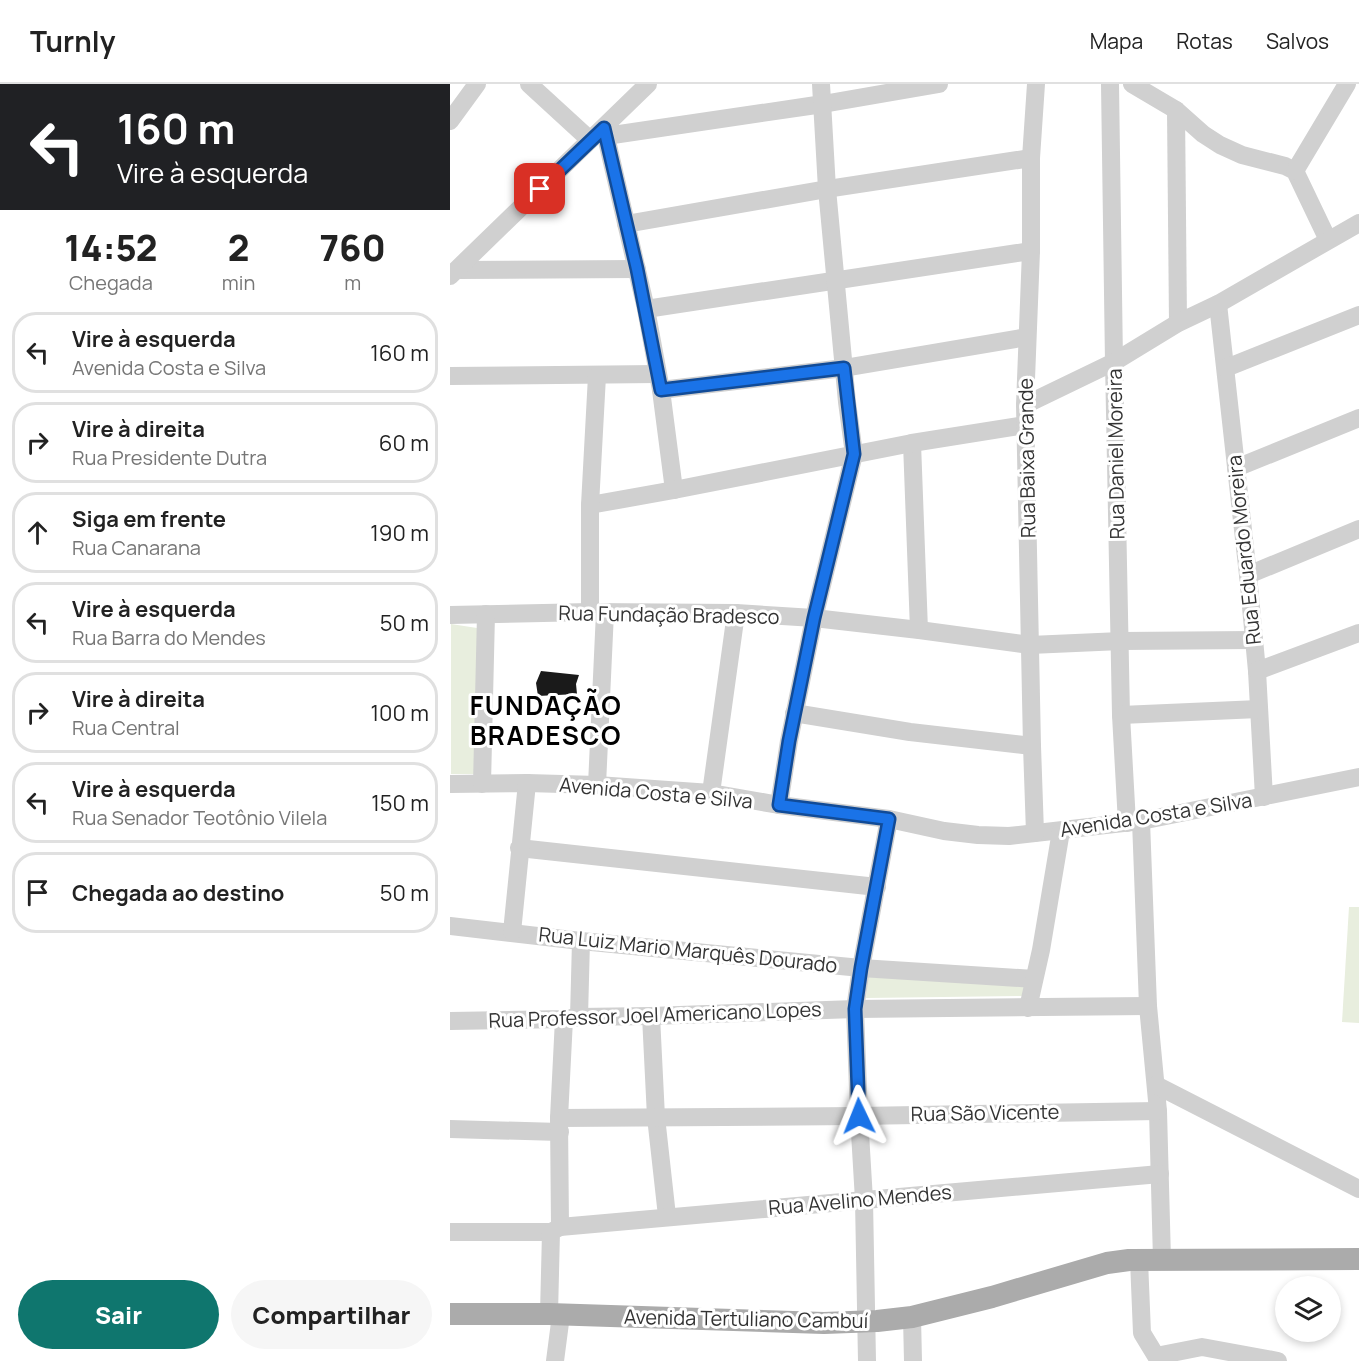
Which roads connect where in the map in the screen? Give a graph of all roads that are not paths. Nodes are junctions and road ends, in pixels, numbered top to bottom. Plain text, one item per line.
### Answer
1 (477, 84) edge
2 (530, 84) edge
3 (648, 84) edge
4 (821, 84) edge
5 (939, 84) edge
6 (1035, 84) edge
7 (1110, 84) edge
8 (1132, 84) edge
9 (1347, 84) edge
10 (823, 104) junction
11 (1176, 110) junction
12 (450, 121) edge
13 (600, 135) junction
14 (1031, 158) junction
15 (1295, 171) junction
16 (827, 189) junction
17 (1359, 223) edge
18 (626, 224) junction
19 (1328, 240) junction
20 (1031, 251) junction
21 (637, 269) junction
22 (453, 273) edge
23 (836, 282) junction
24 (1218, 304) junction
25 (646, 309) junction
26 (1359, 315) edge
27 (1178, 323) junction
28 (1027, 337) junction
29 (1114, 362) junction
30 (844, 368) junction
31 (1226, 368) junction
32 (450, 376) edge
33 (597, 376) junction
34 (659, 382) junction
35 (1025, 405) junction
36 (1359, 418) edge
37 (1025, 425) junction
38 (912, 443) junction
39 (854, 454) junction
40 (1236, 468) junction
41 (674, 490) junction
42 (590, 505) junction
43 (1359, 529) edge
44 (1248, 575) junction
45 (598, 612) junction
46 (736, 613) junction
47 (486, 614) junction
48 (450, 615) edge
49 (814, 618) junction
50 (919, 630) junction
51 (1359, 633) edge
52 (1253, 640) junction
53 (1121, 641) junction
54 (1030, 645) junction
55 (1257, 671) junction
56 (1259, 709) junction
57 (794, 713) junction
58 (1121, 714) junction
59 (1032, 746) junction
60 (1359, 777) edge
61 (527, 783) junction
62 (450, 784) edge
63 (482, 784) junction
64 (597, 785) junction
65 (711, 793) junction
66 (1264, 797) junction
67 (779, 805) junction
68 (889, 819) junction
69 (1134, 822) junction
70 (1061, 831) junction
71 (1035, 833) junction
72 (519, 848) junction
73 (877, 887) junction
74 (450, 926) edge
75 (512, 932) junction
76 (581, 941) junction
77 (861, 968) junction
78 (1034, 979) junction
79 (1148, 1006) junction
80 (1028, 1008) junction
81 (855, 1009) junction
82 (651, 1016) junction
83 (572, 1018) junction
84 (450, 1021) edge
85 (1156, 1085) junction
86 (1158, 1111) junction
87 (859, 1116) junction
88 (656, 1117) junction
89 (560, 1125) junction
90 (450, 1129) edge
91 (1160, 1174) junction
92 (1359, 1189) edge
93 (864, 1200) junction
94 (667, 1216) junction
95 (556, 1229) junction
96 (450, 1232) edge
97 (1359, 1259) edge
98 (1139, 1260) junction
99 (1162, 1260) junction
100 (450, 1314) edge
101 (555, 1314) junction
102 (912, 1317) junction
103 (866, 1321) junction
104 (1156, 1358) edge
105 (555, 1361) edge
106 (867, 1361) edge
107 (914, 1361) edge
108 (1278, 1361) edge

1 - 12 street
2 - 13 street
3 - 13 street
4 - 10 street
5 - 10 street
6 - 14 street, Rua Baixa Grande
7 - 29 street, Rua Daniel Moreira
8 - 11 street
9 - 15 street
10 - 13 street
10 - 16 street
11 - 15 street
11 - 27 street
13 - 18 street
13 - 22 street
14 - 16 street
14 - 20 street, Rua Baixa Grande
15 - 19 street
16 - 18 street
16 - 23 street
17 - 19 street
18 - 21 street
19 - 24 street
20 - 23 street
20 - 28 street, Rua Baixa Grande
21 - 22 street
21 - 25 street
23 - 25 street
23 - 30 street
24 - 27 street
24 - 31 street, Rua Eduardo Moreira
25 - 34 street
26 - 31 street
27 - 29 street
28 - 30 street
28 - 35 street, Rua Baixa Grande
29 - 35 street
29 - 53 street, Rua Daniel Moreira
30 - 34 street
30 - 39 street
31 - 40 street, Rua Eduardo Moreira
32 - 33 street
33 - 34 street
33 - 42 street
34 - 41 street
35 - 37 street, Rua Baixa Grande
36 - 40 street
37 - 38 street
37 - 54 street, Rua Baixa Grande
38 - 39 street
38 - 50 street
39 - 41 street
39 - 49 street
40 - 44 street, Rua Eduardo Moreira
41 - 42 street
42 - 45 street
43 - 44 street
44 - 52 street, Rua Eduardo Moreira
45 - 46 street, Rua Fundação Bradesco
45 - 47 street, Rua Fundação Bradesco
45 - 64 street
46 - 49 street, Rua Fundação Bradesco
46 - 65 street
47 - 48 street, Rua Fundação Bradesco
47 - 63 street
49 - 50 street, Rua Fundação Bradesco
49 - 57 street
50 - 54 street, Rua Fundação Bradesco
51 - 55 street
52 - 53 street, Rua Fundação Bradesco
52 - 55 street, Rua Eduardo Moreira
53 - 54 street, Rua Fundação Bradesco
53 - 58 street, Rua Daniel Moreira
54 - 59 street, Rua Baixa Grande
55 - 56 street, Rua Eduardo Moreira
56 - 58 street
56 - 66 street, Rua Eduardo Moreira
57 - 59 street
57 - 67 street
58 - 69 street, Rua Daniel Moreira
59 - 71 street, Rua Baixa Grande
60 - 66 street, Avenida Costa e Silva
61 - 63 street, Avenida Costa e Silva
61 - 64 street, Avenida Costa e Silva
61 - 72 street
62 - 63 street, Avenida Costa e Silva
64 - 65 street, Avenida Costa e Silva
65 - 67 street, Avenida Costa e Silva
66 - 69 street, Avenida Costa e Silva
67 - 68 street, Avenida Costa e Silva
68 - 71 street, Avenida Costa e Silva
68 - 73 street
69 - 70 street, Avenida Costa e Silva
69 - 79 street, Rua Daniel Moreira
70 - 71 street, Avenida Costa e Silva
70 - 78 street
72 - 73 street
72 - 75 street
73 - 77 street
74 - 75 street, Rua Luiz Mario Marquês Dourado
75 - 76 street, Rua Luiz Mario Marquês Dourado
76 - 77 street, Rua Luiz Mario Marquês Dourado
76 - 83 street
77 - 78 street, Rua Luiz Mario Marquês Dourado
77 - 81 street
78 - 80 street
79 - 80 street, Rua Professor Joel Americano Lopes
79 - 85 street, Rua Daniel Moreira
80 - 81 street, Rua Professor Joel Americano Lopes
81 - 82 street, Rua Professor Joel Americano Lopes
81 - 87 street
82 - 83 street, Rua Professor Joel Americano Lopes
82 - 88 street
83 - 84 street, Rua Professor Joel Americano Lopes
83 - 89 street
85 - 86 street, Rua Daniel Moreira
85 - 92 street
86 - 87 street, Rua São Vicente
86 - 91 street, Rua Daniel Moreira
87 - 88 street, Rua São Vicente
87 - 93 street
88 - 89 street, Rua São Vicente
88 - 94 street
89 - 90 street, Rua São Vicente
89 - 95 street
91 - 93 street, Rua Avelino Mendes
91 - 99 street, Rua Daniel Moreira
93 - 94 street, Rua Avelino Mendes
93 - 103 street
94 - 95 street, Rua Avelino Mendes
95 - 96 street, Rua Avelino Mendes
95 - 101 street
97 - 99 main road, Avenida Tertuliano Cambuí
98 - 99 main road, Avenida Tertuliano Cambuí
98 - 102 main road, Avenida Tertuliano Cambuí
98 - 104 street
100 - 101 main road, Avenida Tertuliano Cambuí
101 - 103 main road, Avenida Tertuliano Cambuí
101 - 105 street
102 - 103 main road, Avenida Tertuliano Cambuí
102 - 107 street
103 - 106 street
104 - 108 street

